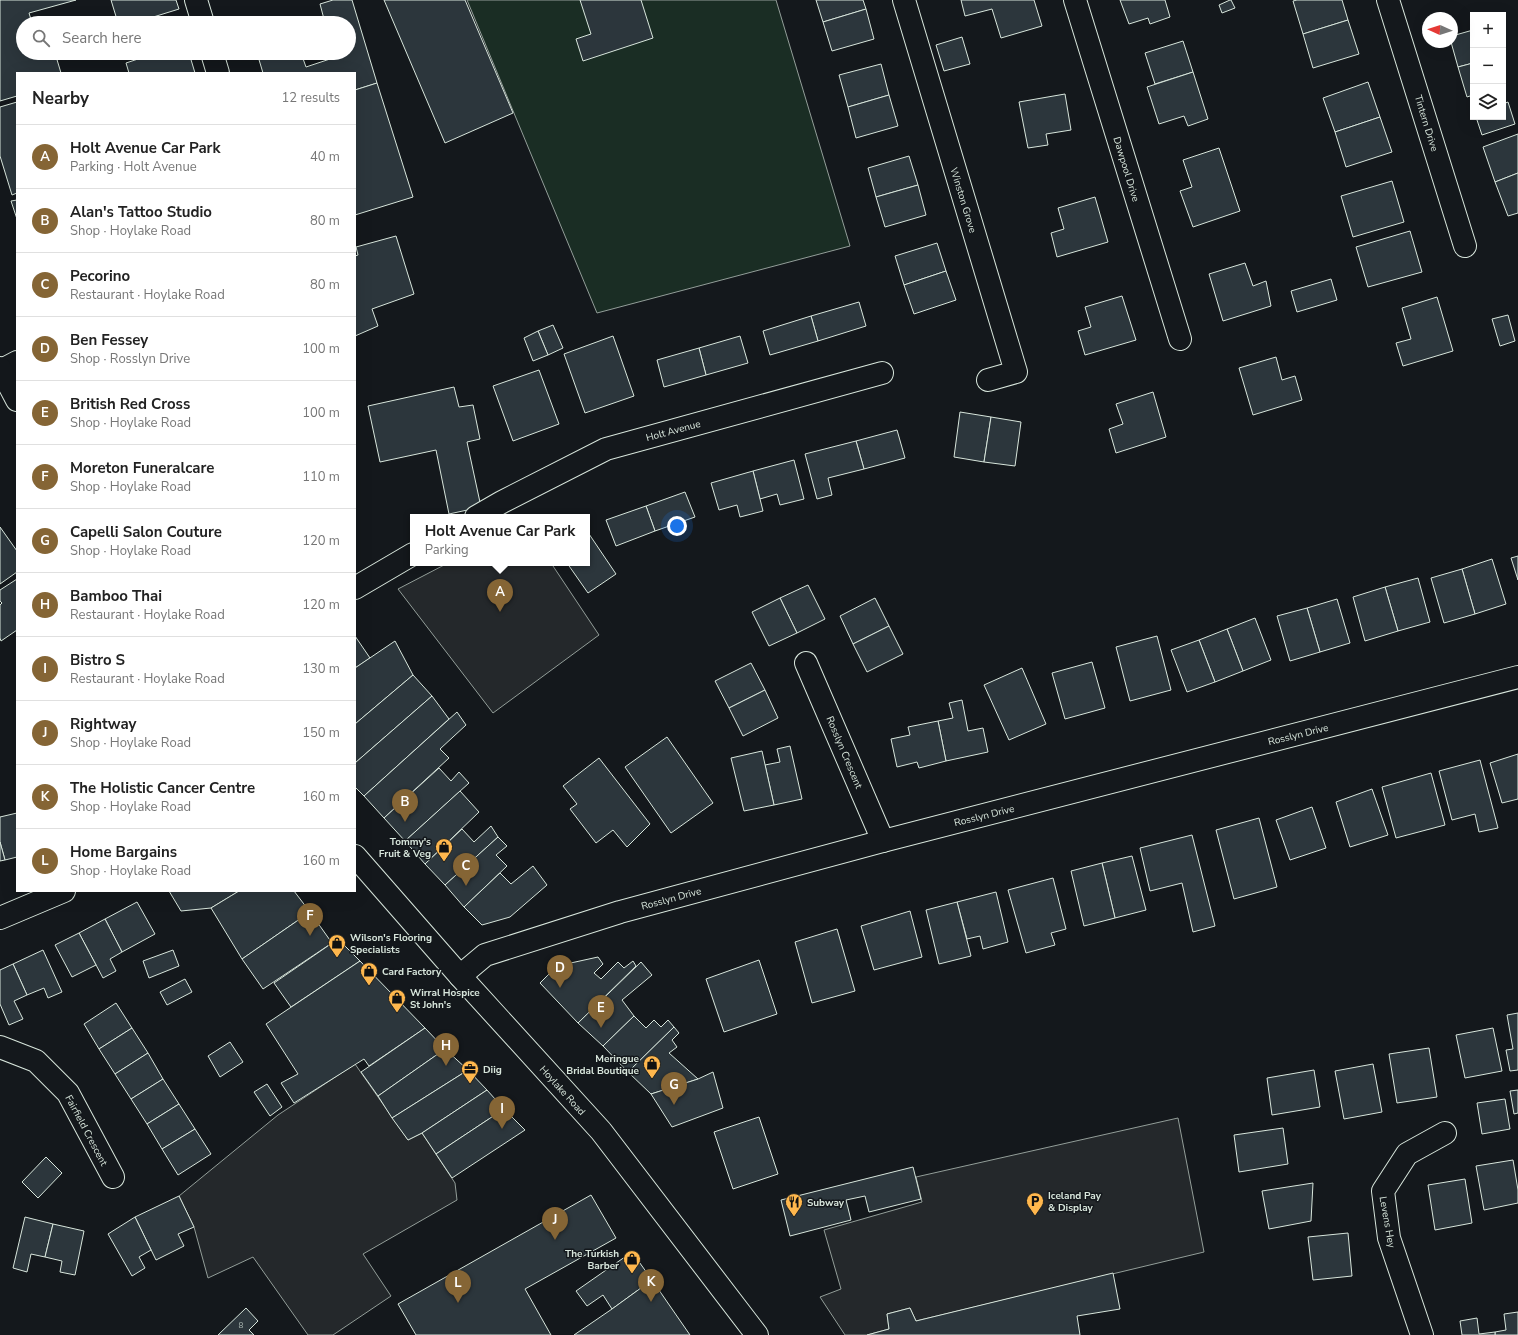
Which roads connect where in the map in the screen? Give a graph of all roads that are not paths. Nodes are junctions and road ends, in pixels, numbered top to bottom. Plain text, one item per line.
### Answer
1 (196, 0) edge
2 (904, 0) edge
3 (1075, 0) edge
4 (1388, 0) edge
5 (201, 16) edge
6 (214, 60) edge
7 (218, 72) edge
8 (1465, 246) dead end
9 (1180, 339) dead end
10 (4, 368) edge
11 (882, 373) dead end
12 (988, 380) dead end
13 (16, 398) edge
14 (481, 514) edge
15 (410, 556) edge
16 (356, 587) edge
17 (806, 663) dead end
18 (1518, 677) edge
19 (883, 841) junction
20 (356, 857) edge
21 (62, 892) edge
22 (0, 918) edge
23 (460, 976) junction
24 (0, 1047) edge
25 (1445, 1134) dead end
26 (113, 1177) dead end
27 (757, 1335) edge
28 (1422, 1335) edge

1 - 5 street
2 - 12 street, Winston Grove
3 - 9 street, Dawpool Drive
4 - 8 street, Tintern Drive
6 - 7 street
10 - 13 street
11 - 14 street, Holt Avenue
15 - 16 street
17 - 19 street, Rosslyn Crescent
18 - 19 street, Rosslyn Drive
19 - 23 street, Rosslyn Drive
20 - 23 street, Hoylake Road
21 - 22 street
23 - 27 street, Hoylake Road
24 - 26 street, Fairfield Crescent
25 - 28 street, Levens Hey

